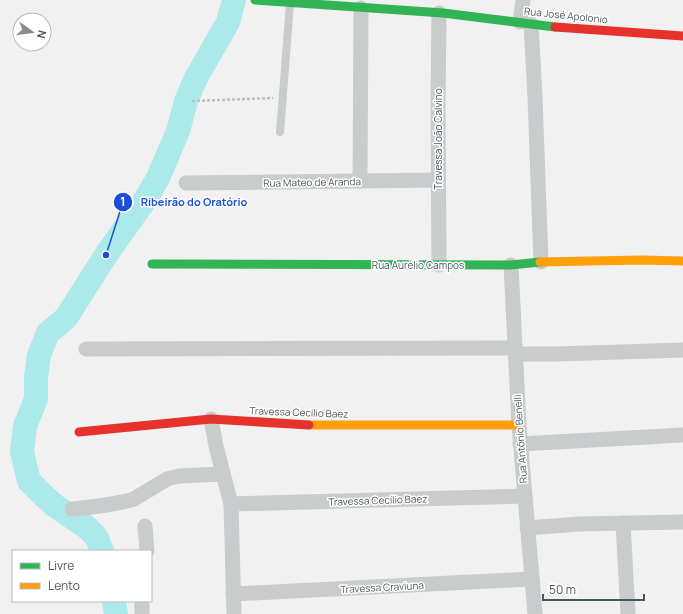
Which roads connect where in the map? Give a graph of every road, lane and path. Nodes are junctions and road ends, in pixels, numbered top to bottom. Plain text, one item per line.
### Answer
1 (255, 0) edge
2 (523, 0) edge
3 (290, 3) junction
4 (361, 8) junction
5 (439, 13) junction
6 (525, 23) junction
7 (683, 36) edge
8 (284, 98) junction
9 (192, 101) dead end
10 (280, 132) dead end
11 (438, 180) junction
12 (360, 181) junction
13 (186, 183) dead end
14 (541, 262) junction
15 (683, 262) edge
16 (152, 264) dead end
17 (510, 264) junction
18 (439, 265) junction
19 (86, 349) dead end
20 (683, 350) edge
21 (514, 351) junction
22 (211, 419) junction
23 (519, 425) junction
24 (79, 432) dead end
25 (683, 435) edge
26 (520, 444) junction
27 (223, 474) junction
28 (525, 496) junction
29 (231, 504) junction
30 (72, 509) dead end
31 (683, 522) edge
32 (623, 523) junction
33 (145, 526) dead end
34 (527, 528) junction
35 (146, 550) edge
36 (532, 579) junction
37 (233, 594) junction
38 (142, 602) edge
39 (142, 614) edge
40 (234, 614) edge
41 (535, 614) edge
42 (628, 614) edge

1 - 3 street, Rua José Apolonio
2 - 6 street
3 - 4 street, Rua José Apolonio
3 - 8 lane
4 - 5 street, Rua José Apolonio
4 - 12 street
5 - 6 street, Rua José Apolonio
5 - 11 street, Travessa João Calvino
6 - 7 street, Rua José Apolonio
6 - 14 street
8 - 9 path
8 - 10 lane
11 - 12 street, Rua Mateo de Aranda
11 - 18 street, Travessa João Calvino
12 - 13 street, Rua Mateo de Aranda
14 - 15 street, Rua Aurélio Campos
14 - 17 street, Rua Aurélio Campos
16 - 18 street, Rua Aurélio Campos
17 - 18 street, Rua Aurélio Campos
17 - 21 street, Rua Antônio Benelli
19 - 21 street
20 - 21 street
21 - 23 street, Rua Antônio Benelli
22 - 23 street, Travessa Cecilio Baez
22 - 24 street, Travessa Cecilio Baez
22 - 27 street
23 - 26 street, Rua Antônio Benelli
25 - 26 street
26 - 28 street, Rua Antônio Benelli
27 - 29 street
27 - 30 street
28 - 29 street, Travessa Cecílio Baez
28 - 34 street, Rua Antônio Benelli
29 - 37 street
31 - 32 street
32 - 34 street
32 - 42 street
33 - 35 street
34 - 36 street, Rua Antônio Benelli
36 - 37 street, Travessa Craviuna
36 - 41 street, Rua Antônio Benelli
37 - 40 street
38 - 39 street

